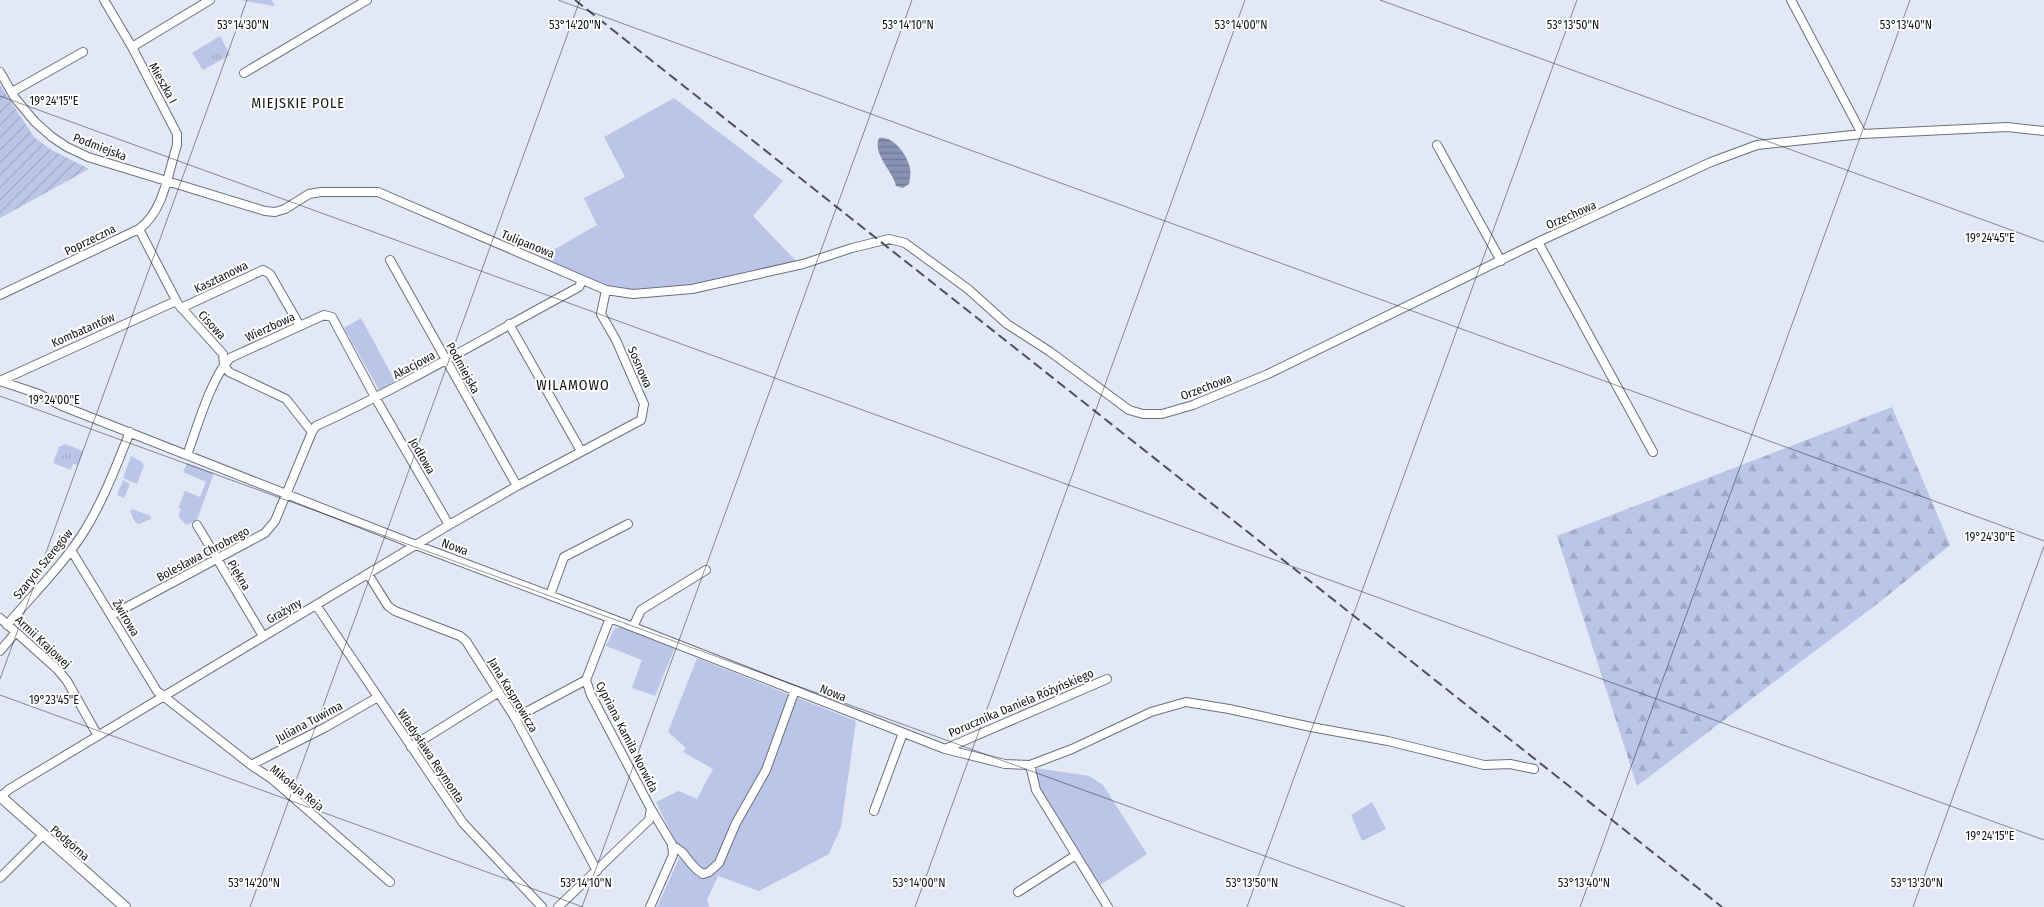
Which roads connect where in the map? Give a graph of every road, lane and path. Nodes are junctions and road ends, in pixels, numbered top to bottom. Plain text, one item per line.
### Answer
1 (104, 0) edge
2 (210, 0) edge
3 (367, 0) edge
4 (1791, 0) edge
5 (132, 47) junction
6 (83, 52) dead end
7 (0, 72) edge
8 (244, 73) dead end
9 (12, 92) junction
10 (2044, 131) edge
11 (1862, 134) junction
12 (1437, 145) dead end
13 (166, 182) junction
14 (139, 229) junction
15 (889, 238) joint
16 (1538, 242) junction
17 (390, 260) dead end
18 (1501, 261) junction
19 (582, 280) junction
20 (606, 290) junction
21 (0, 295) edge
22 (176, 301) junction
23 (181, 308) junction
24 (509, 324) junction
25 (300, 326) junction
26 (446, 361) junction
27 (224, 365) junction
28 (0, 381) edge
29 (376, 399) junction
30 (130, 432) junction
31 (312, 432) junction
32 (581, 451) junction
33 (1654, 452) dead end
34 (187, 454) junction
35 (517, 486) junction
36 (286, 493) junction
37 (628, 524) dead end
38 (197, 525) dead end
39 (449, 525) junction
40 (416, 545) junction
41 (71, 550) junction
42 (218, 560) junction
43 (706, 570) dead end
44 (368, 574) junction
45 (550, 595) junction
46 (316, 605) junction
47 (112, 616) junction
48 (0, 618) edge
49 (610, 618) junction
50 (7, 625) junction
51 (633, 627) junction
52 (16, 632) junction
53 (262, 636) junction
54 (0, 651) edge
55 (1107, 679) dead end
56 (586, 680) junction
57 (795, 690) junction
58 (499, 692) junction
59 (163, 696) junction
60 (378, 696) junction
61 (514, 718) junction
62 (903, 733) junction
63 (98, 736) junction
64 (411, 747) junction
65 (945, 749) junction
66 (250, 765) junction
67 (1030, 765) junction
68 (1534, 768) dead end
69 (1, 797) edge
70 (651, 809) junction
71 (874, 811) dead end
72 (43, 835) junction
73 (672, 845) junction
74 (1076, 855) junction
75 (597, 871) junction
76 (0, 878) edge
77 (390, 882) dead end
78 (1018, 892) dead end
79 (125, 907) edge
80 (542, 907) edge
81 (558, 907) edge
82 (650, 907) edge
83 (1108, 907) edge

1 - 5 street, Mieszka I
2 - 5 street
3 - 8 street
4 - 11 street
5 - 13 street, Mieszka I
6 - 9 street
7 - 9 street, Podmiejska
9 - 13 street, Podmiejska
10 - 11 street, Orzechowa
11 - 16 street, Orzechowa
12 - 18 street
13 - 14 street, Poprzeczna
13 - 19 street, Tulipanowa
14 - 21 street, Poprzeczna
14 - 22 street, Cisowa
15 - 18 street, Orzechowa
15 - 20 street, Tulipanowa
16 - 18 street, Orzechowa
16 - 33 street
17 - 26 street, Podmiejska
19 - 20 street, Tulipanowa
19 - 24 street, Akacjowa
20 - 32 street, Sosnowa
22 - 23 street, Cisowa
22 - 28 street, Kombatantów
23 - 25 street, Kasztanowa
23 - 27 street, Cisowa
24 - 26 street, Akacjowa
24 - 32 street
25 - 27 street, Wierzbowa
25 - 29 street, Wierzbowa
26 - 29 street, Akacjowa
26 - 35 street, Podmiejska
27 - 31 street, Cisowa
27 - 34 street, Wierzbowa
28 - 30 street, Nowa
29 - 31 street, Akacjowa
29 - 39 street, Jodłowa
30 - 34 street, Nowa
30 - 41 street, Szarych Szeregów
31 - 36 street
32 - 35 street, Grażyny
34 - 36 street, Nowa
35 - 39 street, Grażyny
36 - 40 street, Nowa
36 - 42 street, Bolesława Chrobrego
37 - 45 street
38 - 42 street, Piękna
39 - 40 street, Grażyny
40 - 44 street, Grażyny
40 - 45 street, Nowa
41 - 47 street, Żwirowa
41 - 50 street, Szarych Szeregów
42 - 47 street, Bolesława Chrobrego
42 - 53 street, Piękna
43 - 51 street
44 - 46 street, Grażyny
44 - 58 street, Jana Kasprowicza
45 - 49 street, Nowa
46 - 53 street, Grażyny
46 - 60 street, Władysława Reymonta
47 - 59 street, Żwirowa
48 - 50 street, Armii Krajowej
49 - 51 street, Nowa
49 - 56 street, Cypriana Kamila Norwida
50 - 52 street, Armii Krajowej
51 - 57 street, Nowa
52 - 54 street
52 - 63 street, Armii Krajowej
53 - 59 street, Grażyny
55 - 65 street, Porucznika Daniela Różyńskiego
56 - 61 street
56 - 70 street, Cypriana Kamila Norwida
57 - 62 street, Nowa
57 - 73 street, Cypriana Kamila Norwida
58 - 61 street, Jana Kasprowicza
58 - 64 street
59 - 63 street, Grażyny
59 - 66 street, Mikołaja Reja
60 - 64 street, Władysława Reymonta
60 - 66 street, Juliana Tuwima
61 - 75 street, Jana Kasprowicza
62 - 65 street, Nowa
62 - 71 street
63 - 69 street, Grażyny
64 - 80 street, Władysława Reymonta
65 - 67 street, Nowa
66 - 77 street, Mikołaja Reja
67 - 68 street
67 - 74 street
69 - 72 main road, Podgórna
70 - 73 street, Cypriana Kamila Norwida
70 - 75 street, Cypriana Kamila Norwida
72 - 76 street
72 - 79 main road, Podgórna
73 - 82 street
74 - 78 street
74 - 83 street
75 - 81 street, Cypriana Kamila Norwida

